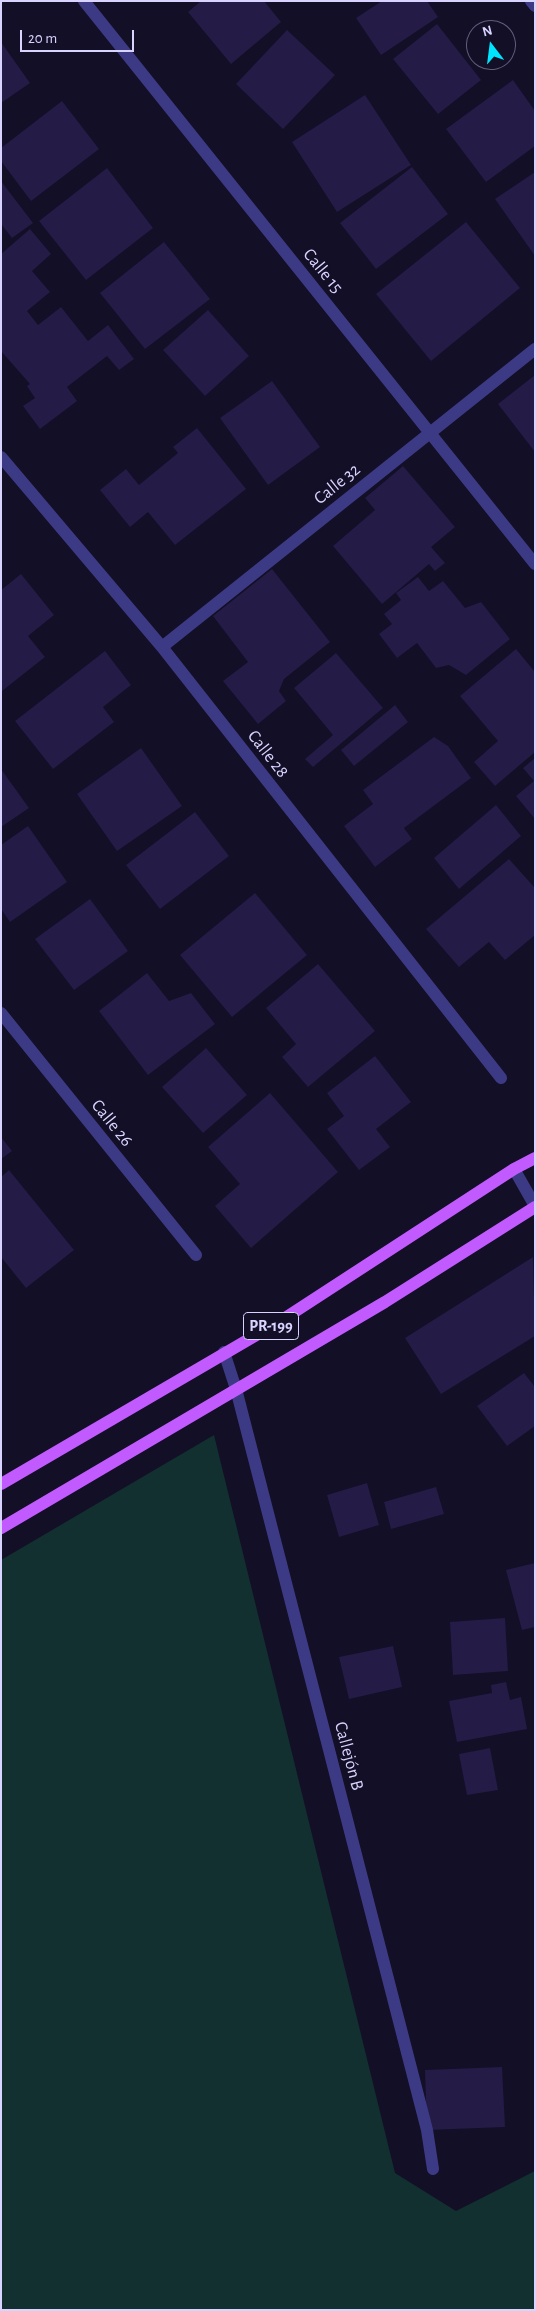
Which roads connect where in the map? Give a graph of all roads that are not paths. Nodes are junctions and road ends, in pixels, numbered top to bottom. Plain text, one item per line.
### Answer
1 (84, 1) edge
2 (531, 1) edge
3 (535, 6) edge
4 (535, 349) edge
5 (429, 432) junction
6 (3, 461) edge
7 (535, 564) edge
8 (162, 647) junction
9 (1, 1013) edge
10 (501, 1078) dead end
11 (535, 1158) edge
12 (514, 1169) junction
13 (535, 1206) edge
14 (196, 1255) dead end
15 (224, 1352) junction
16 (236, 1389) junction
17 (1, 1484) edge
18 (1, 1528) edge
19 (433, 2169) dead end

1 - 5 street, Calle 15
2 - 3 street
4 - 5 street, Calle 32
5 - 7 street, Calle 15
5 - 8 street, Calle 32
6 - 8 street, Calle 28
8 - 10 street, Calle 28
9 - 14 street, Calle 26
11 - 12 main road, PR-199
12 - 13 street
12 - 15 main road, PR-199
13 - 16 main road, PR-199
15 - 16 street, Callejón B
15 - 17 main road, PR-199
16 - 18 main road, PR-199
16 - 19 street, Callejón B

